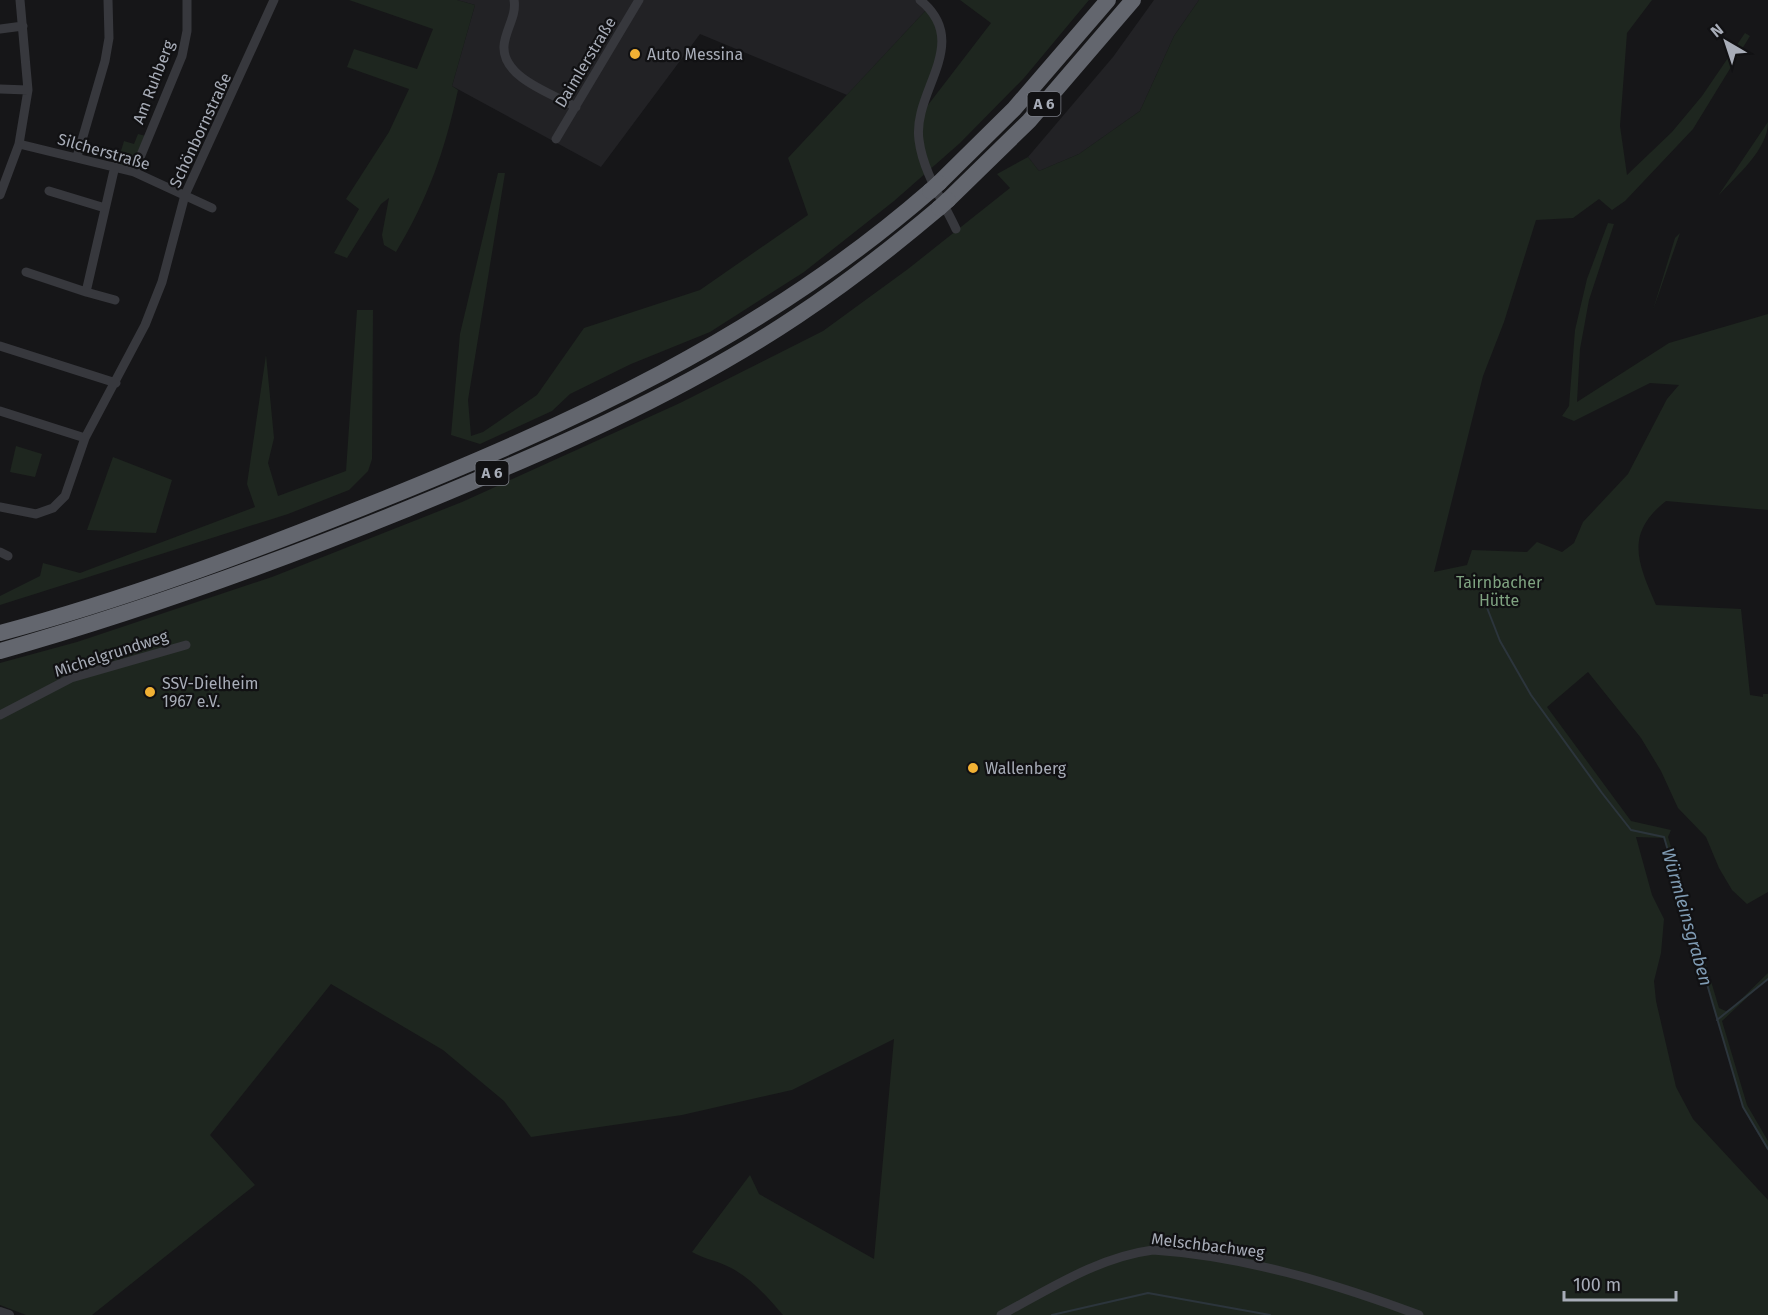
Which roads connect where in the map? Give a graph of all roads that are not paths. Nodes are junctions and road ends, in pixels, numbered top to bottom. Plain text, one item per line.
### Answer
1 (20, 0) edge
2 (108, 0) edge
3 (187, 0) edge
4 (274, 0) edge
5 (514, 0) edge
6 (639, 0) edge
7 (920, 0) edge
8 (1108, 0) edge
9 (1133, 0) edge
10 (22, 26) junction
11 (0, 29) edge
12 (0, 89) edge
13 (28, 90) junction
14 (576, 107) junction
15 (556, 139) dead end
16 (19, 144) junction
17 (77, 157) junction
18 (115, 166) junction
19 (134, 172) junction
20 (49, 191) dead end
21 (0, 195) edge
22 (185, 195) junction
23 (105, 208) junction
24 (212, 208) dead end
25 (956, 229) dead end
26 (26, 272) dead end
27 (86, 292) junction
28 (115, 300) dead end
29 (0, 346) edge
30 (116, 383) junction
31 (0, 411) edge
32 (85, 438) junction
33 (0, 507) edge
34 (0, 633) edge
35 (186, 645) dead end
36 (0, 651) edge
37 (0, 715) edge
38 (0, 1312) edge
39 (9, 1315) edge
40 (1001, 1315) edge
41 (1419, 1315) edge

1 - 10 street
2 - 17 street
3 - 19 street, Am Ruhberg
4 - 22 street, Schönbornstraße
5 - 14 street
6 - 14 street, Daimlerstraße
7 - 25 street
8 - 34 highway, A 6
9 - 36 highway, A 6
10 - 11 street
10 - 13 street
12 - 13 street
13 - 16 street
14 - 15 street, Daimlerstraße
16 - 17 street, Silcherstraße
16 - 21 street
17 - 18 street, Silcherstraße
18 - 19 street, Silcherstraße
18 - 23 street
19 - 22 street, Silcherstraße
20 - 23 street
22 - 24 street, Silcherstraße
22 - 30 street, Schönbornstraße
23 - 27 street
26 - 27 street
27 - 28 street
29 - 30 street
30 - 32 street, Schönbornstraße
31 - 32 street
32 - 33 street, Schönbornstraße
35 - 37 street, Michelgrundweg
38 - 39 street
40 - 41 street, Melschbachweg

